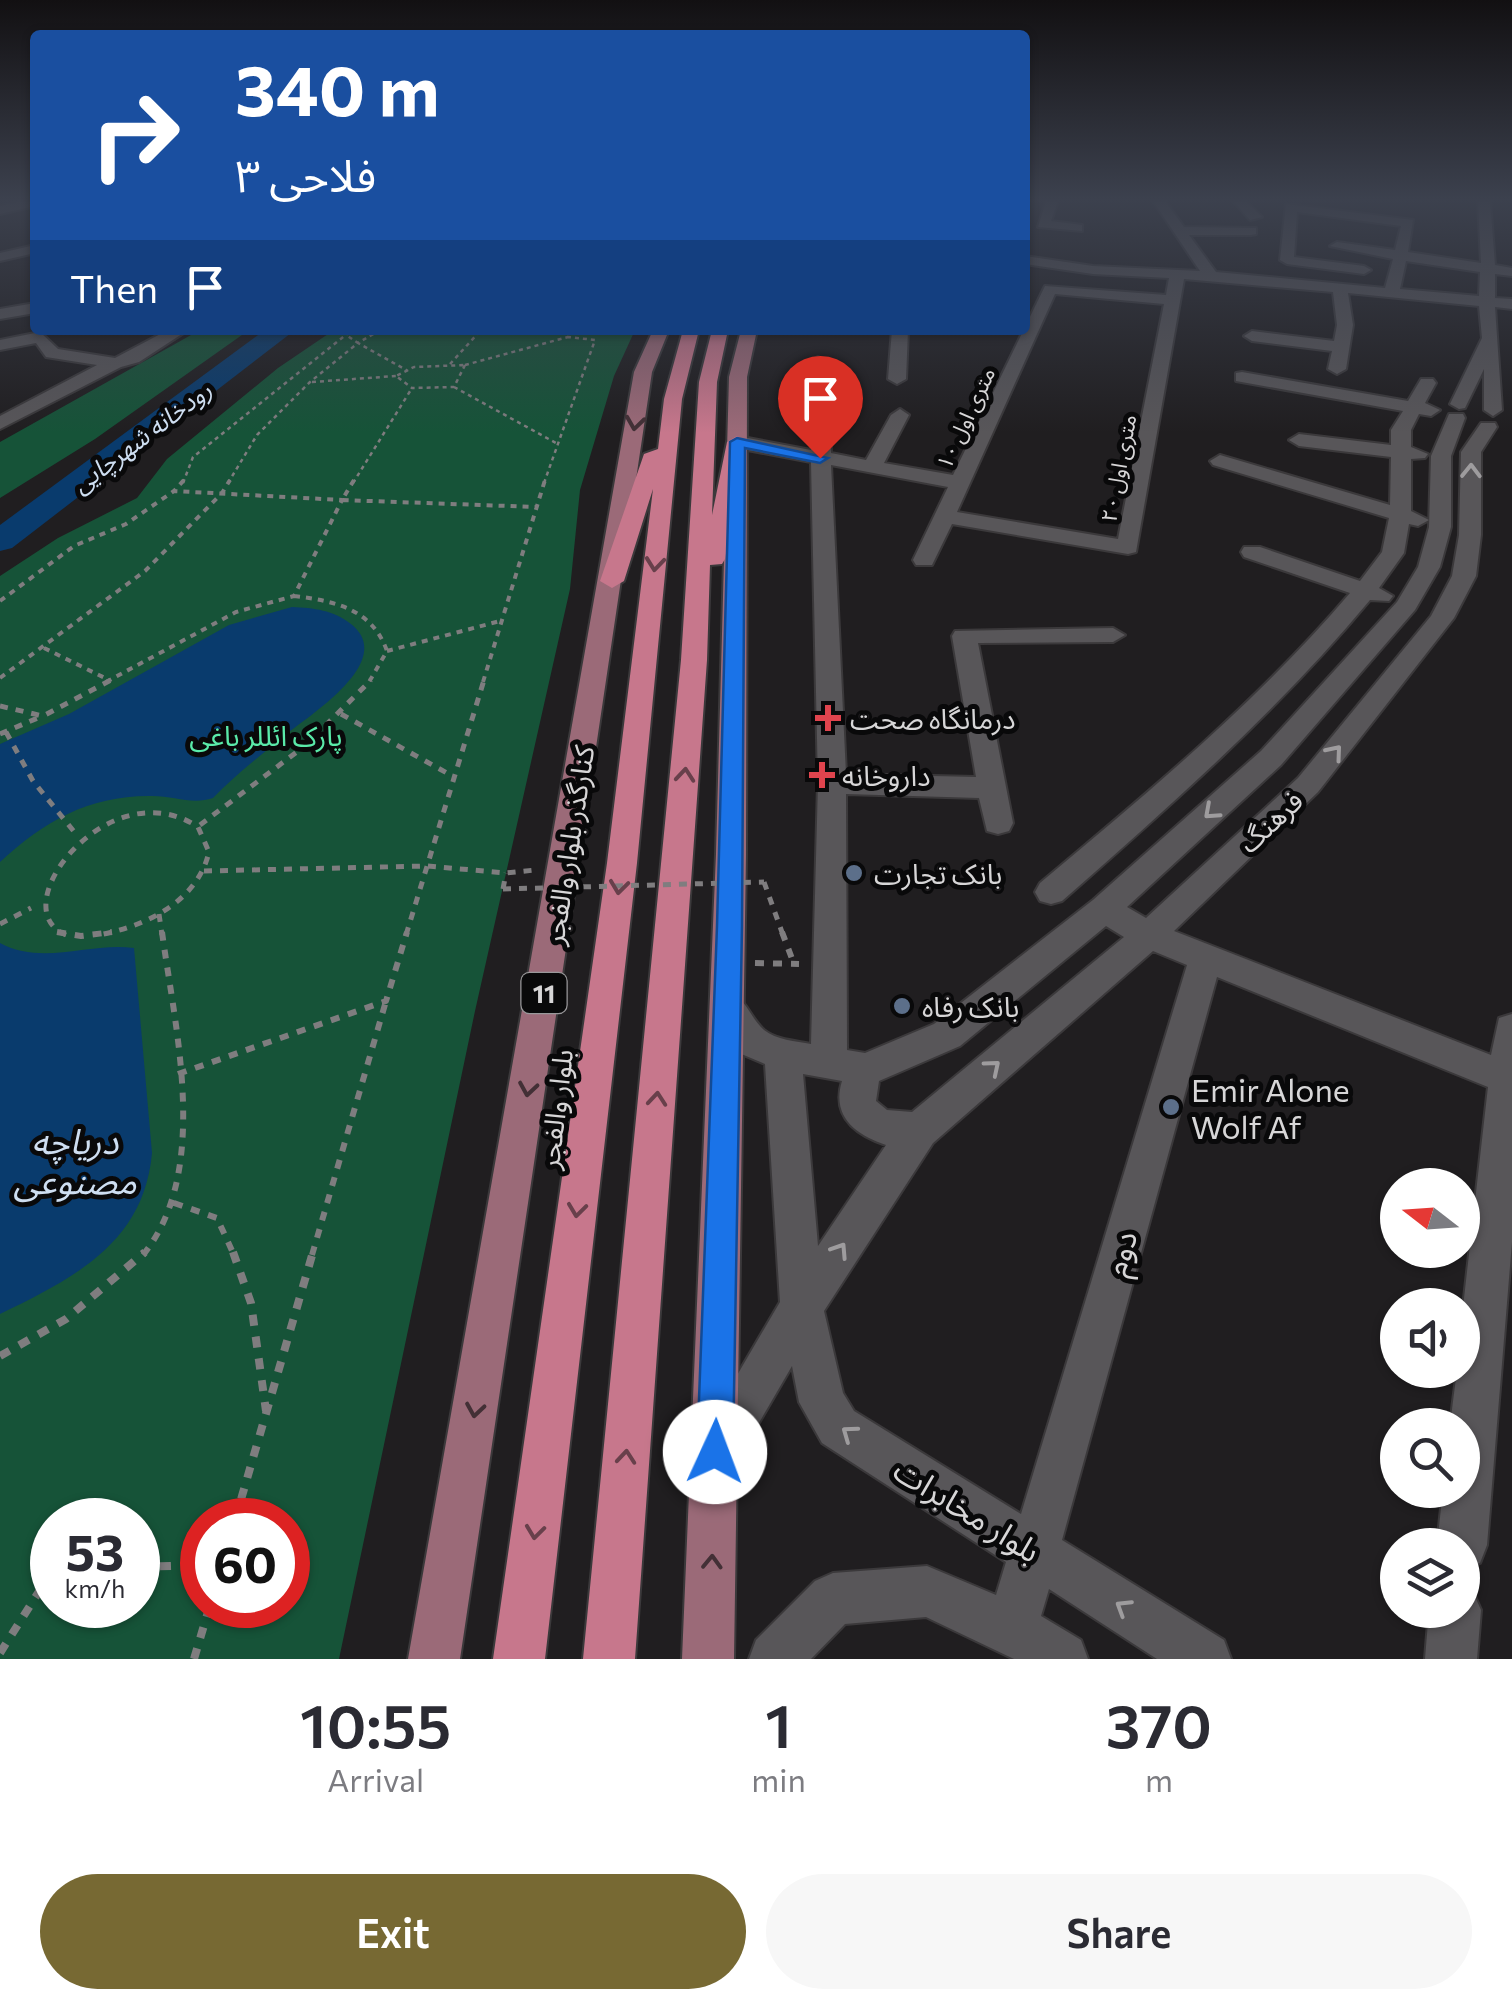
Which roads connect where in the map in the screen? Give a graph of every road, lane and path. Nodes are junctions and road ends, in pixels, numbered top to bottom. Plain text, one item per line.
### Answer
1 (1177, 278) edge
2 (1239, 278) edge
3 (1395, 278) edge
4 (1488, 278) edge
5 (1340, 287) junction
6 (1392, 292) junction
7 (1175, 300) junction
8 (1487, 300) junction
9 (1512, 304) edge
10 (30, 309) edge
11 (0, 314) edge
12 (1272, 316) dead end
13 (158, 335) edge
14 (172, 335) edge
15 (346, 335) joint
16 (372, 335) edge
17 (476, 335) edge
18 (660, 335) edge
19 (689, 335) edge
20 (719, 335) edge
21 (748, 335) edge
22 (900, 335) edge
23 (1252, 336) dead end
24 (568, 337) joint
25 (1271, 338) junction
26 (1490, 338) junction
27 (1512, 341) edge
28 (358, 343) junction
29 (0, 345) edge
30 (1341, 347) junction
31 (52, 352) junction
32 (818, 362) dead end
33 (115, 363) junction
34 (0, 364) edge
35 (450, 364) junction
36 (465, 364) junction
37 (1337, 369) dead end
38 (408, 370) junction
39 (396, 376) junction
40 (1242, 377) dead end
41 (897, 379) dead end
42 (310, 382) junction
43 (1504, 382) edge
44 (1426, 383) dead end
45 (454, 386) junction
46 (412, 388) junction
47 (673, 399) junction
48 (1411, 409) junction
49 (1455, 411) junction
50 (900, 416) dead end
51 (1501, 421) edge
52 (0, 423) edge
53 (1298, 439) dead end
54 (737, 442) junction
55 (557, 444) junction
56 (1400, 452) junction
57 (1441, 456) junction
58 (820, 458) junction
59 (1220, 461) dead end
60 (872, 467) junction
61 (961, 482) junction
62 (174, 491) junction
63 (222, 493) junction
64 (342, 500) junction
65 (536, 507) junction
66 (1400, 515) junction
67 (945, 516) junction
68 (1440, 527) junction
69 (1252, 552) dead end
70 (924, 560) dead end
71 (612, 581) junction
72 (1366, 591) junction
73 (294, 596) junction
74 (0, 600) edge
75 (1407, 605) junction
76 (502, 620) junction
77 (1112, 635) dead end
78 (44, 648) junction
79 (387, 651) junction
80 (694, 660) junction
81 (0, 678) edge
82 (109, 680) junction
83 (0, 706) edge
84 (341, 714) junction
85 (43, 716) junction
86 (3, 733) edge
87 (454, 776) junction
88 (832, 784) junction
89 (992, 788) junction
90 (998, 823) dead end
91 (200, 825) junction
92 (427, 866) junction
93 (204, 871) junction
94 (30, 890) dead end
95 (1051, 892) dead end
96 (31, 908) junction
97 (1104, 909) junction
98 (160, 914) junction
99 (0, 924) edge
100 (1149, 935) junction
101 (1206, 958) junction
102 (729, 962) junction
103 (794, 964) junction
104 (828, 964) junction
105 (386, 1001) junction
106 (728, 1008) junction
107 (1512, 1029) edge
108 (783, 1055) junction
109 (848, 1067) junction
110 (178, 1074) junction
111 (1510, 1079) edge
112 (919, 1130) junction
113 (174, 1203) junction
114 (802, 1307) junction
115 (0, 1356) edge
116 (266, 1412) junction
117 (715, 1452) junction
118 (241, 1498) edge
119 (1464, 1528) edge
120 (1032, 1549) junction
121 (30, 1606) edge
122 (203, 1628) edge
123 (1012, 1628) junction
124 (1454, 1628) edge
125 (0, 1653) edge
126 (194, 1659) edge
127 (434, 1659) edge
128 (518, 1659) edge
129 (609, 1659) edge
130 (708, 1659) edge
131 (775, 1659) edge
132 (1061, 1659) edge
133 (1206, 1659) edge
134 (1451, 1659) edge

1 - 7 street, ۲۰ متری اول
2 - 5 street
3 - 6 street
4 - 8 street, فرهنگ
5 - 6 street
5 - 30 street
6 - 8 street
7 - 61 street, ۱۰ متری اول
7 - 67 street, ۲۰ متری اول
8 - 9 street
8 - 26 street, فرهنگ
10 - 11 street
12 - 25 street
13 - 33 street
14 - 33 street
15 - 28 path
15 - 62 path
16 - 28 path
17 - 35 path
18 -> 71 main road, کنارگذر بلوار والفجر / 11
19 - 47 highway, بلوار والفجر / 11
20 - 80 highway
21 - 54 main road
22 - 41 street
23 - 25 street
24 - 36 path
24 - 55 path
25 - 30 street
26 - 27 street
26 - 43 street, فرهنگ
26 - 49 street, فرهنگ
28 - 38 path
28 - 42 path
29 - 31 street
30 - 37 street
31 - 33 street
31 - 34 street
32 - 58 street
33 - 52 street
35 - 36 path
35 - 38 path
36 - 45 path
38 - 39 path
39 - 42 path
39 - 46 path
40 - 48 street
42 - 63 path
43 - 51 street, فرهنگ
44 - 48 street
45 - 46 path
45 - 55 path
46 - 64 path
47 - 71 highway
47 -> 128 highway, بلوار والفجر / 11
48 - 49 street
48 - 56 street
49 - 51 street
49 - 57 street, فرهنگ
50 - 60 street
100 -> 51 street, فرهنگ
53 - 56 street
54 - 58 street
54 - 80 highway
54 - 102 main road
55 - 65 path
56 - 57 street
56 - 66 street
57 - 68 street, فرهنگ
58 - 60 street
58 - 88 street
59 - 66 street
60 - 61 street
61 - 67 street, ۱۰ متری اول
62 - 63 path
62 - 74 path
63 - 64 path
63 - 78 path
64 - 65 path
64 - 73 path
65 - 76 path
66 - 68 street
66 - 72 street
67 - 70 street, ۱۰ متری اول
68 - 75 street, فرهنگ
69 - 72 street
71 -> 127 main road, کنارگذر بلوار والفجر / 11
72 - 75 street
72 - 95 street
73 - 79 path
73 - 82 path
75 -> 97 street, فرهنگ
76 - 79 path
76 - 87 path
77 - 89 street
78 - 81 path
78 - 82 path
79 - 84 path
129 -> 80 highway
82 - 85 path
83 - 85 path
84 - 87 path
84 - 91 path
85 - 86 path
86 - 91 path
87 - 92 path
88 - 89 street
88 - 104 street
89 - 90 street
91 - 93 path
92 - 93 path
92 - 103 path, bridge
92 - 105 path
93 - 98 path
94 - 96 path
96 - 98 path
96 - 99 path
97 - 100 street
97 - 109 street, فرهنگ
98 - 110 path
100 - 101 street
112 -> 100 street, فرهنگ
101 - 111 street
101 - 120 street, دوم
102 - 103 path
102 - 106 main road
103 - 104 path
104 - 109 street
105 - 110 path
105 - 116 path
106 - 108 street
106 - 117 main road
107 - 111 street
108 - 109 street
108 - 114 street, بلوار مخابرات
109 - 112 street
110 - 113 path
111 - 119 street
114 -> 112 street, فرهنگ
113 - 115 path
113 - 116 path
114 - 117 street, فرهنگ
120 -> 114 street, بلوار مخابرات
116 - 118 path
130 -> 117 main road
120 - 123 street, دوم
133 -> 120 street, بلوار مخابرات
121 - 125 path
122 - 126 path
123 - 131 street
123 - 132 street
124 - 134 street

